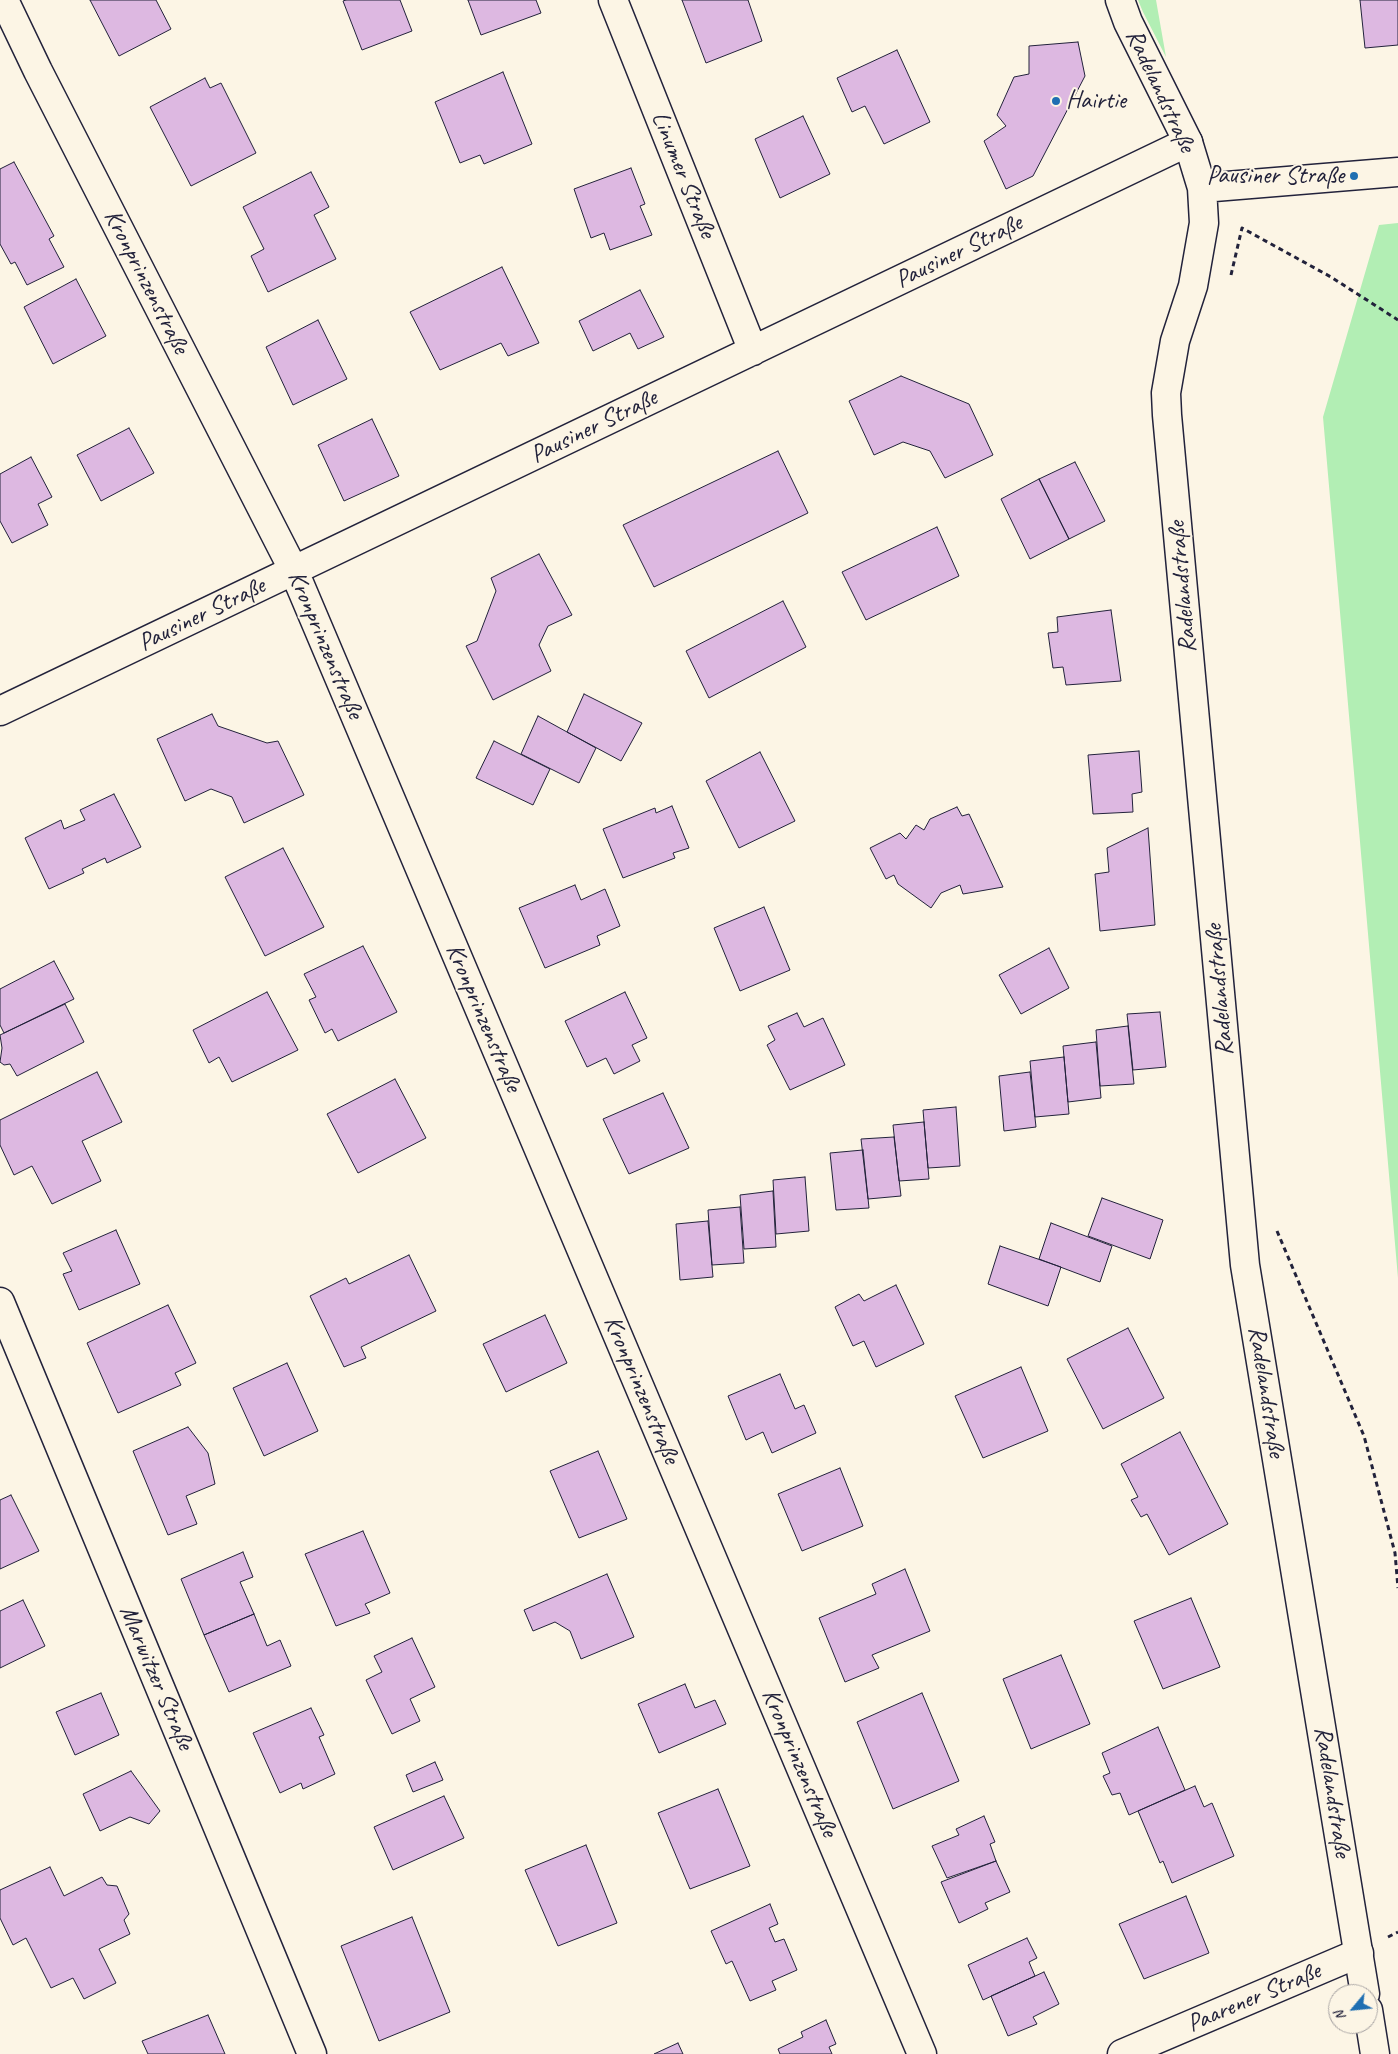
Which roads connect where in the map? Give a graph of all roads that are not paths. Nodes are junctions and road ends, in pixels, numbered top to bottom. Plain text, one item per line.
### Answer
1 (4, 0) edge
2 (612, 0) edge
3 (1120, 0) edge
4 (1188, 142) junction
5 (1398, 172) edge
6 (1202, 188) junction
7 (753, 351) junction
8 (294, 571) junction
9 (0, 711) edge
10 (0, 1302) edge
11 (1359, 1953) junction
12 (1364, 1984) edge
13 (1372, 2034) edge
14 (312, 2054) edge
15 (922, 2054) edge
16 (1122, 2054) edge
17 (1375, 2054) edge

1 - 8 street, Kronprinzenstraße
2 - 7 street, Linumer Straße
3 - 4 street, Radelandstraße
4 - 6 street, Radelandstraße
4 - 7 street, Pausiner Straße
5 - 6 street
6 - 11 street, Radelandstraße
7 - 8 street, Pausiner Straße
8 - 9 street, Pausiner Straße
8 - 15 street, Kronprinzenstraße
10 - 14 street, Marwitzer Straße
11 - 12 street, Radelandstraße
11 - 16 street, Paarener Straße
13 - 17 street

